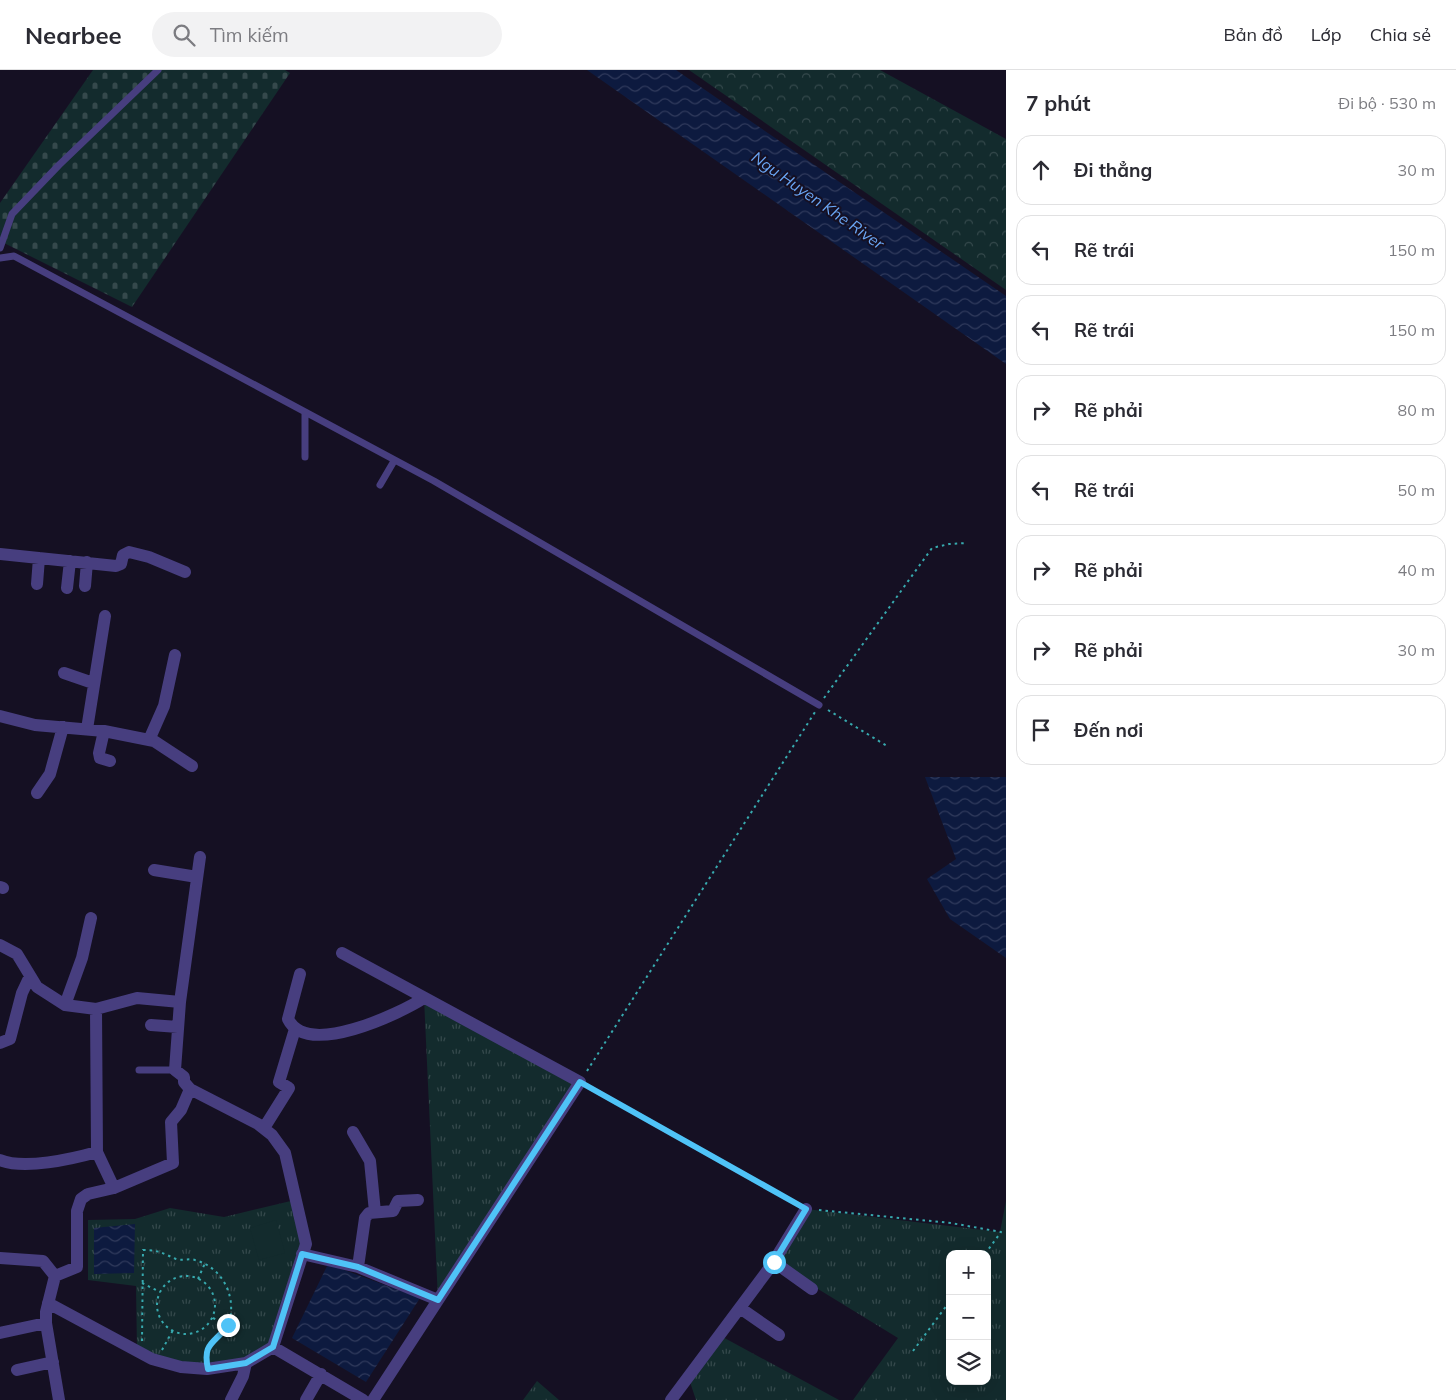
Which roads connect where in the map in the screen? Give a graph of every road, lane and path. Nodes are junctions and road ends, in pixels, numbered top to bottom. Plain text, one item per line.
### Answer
1 (158, 70) edge
2 (0, 248) edge
3 (0, 258) edge
4 (305, 414) junction
5 (305, 456) dead end
6 (394, 461) junction
7 (380, 485) dead end
8 (967, 543) dead end
9 (0, 554) edge
10 (39, 558) junction
11 (70, 561) junction
12 (87, 562) junction
13 (185, 572) dead end
14 (37, 584) dead end
15 (85, 586) dead end
16 (67, 588) dead end
17 (105, 616) dead end
18 (175, 655) dead end
19 (64, 673) dead end
20 (94, 683) junction
21 (819, 705) junction
22 (0, 716) edge
23 (63, 727) junction
24 (87, 729) junction
25 (104, 731) junction
26 (149, 740) junction
27 (887, 746) dead end
28 (110, 761) dead end
29 (192, 766) dead end
30 (37, 793) dead end
31 (200, 857) dead end
32 (154, 870) dead end
33 (197, 877) junction
34 (91, 918) dead end
35 (0, 945) edge
36 (342, 953) dead end
37 (300, 974) dead end
38 (30, 976) junction
39 (424, 998) junction
40 (180, 1002) junction
41 (65, 1005) junction
42 (96, 1009) junction
43 (150, 1025) dead end
44 (178, 1027) junction
45 (295, 1029) junction
46 (0, 1044) edge
47 (139, 1070) dead end
48 (175, 1070) junction
49 (580, 1082) junction
50 (190, 1089) junction
51 (264, 1128) junction
52 (353, 1132) dead end
53 (97, 1152) junction
54 (0, 1160) edge
55 (114, 1188) junction
56 (418, 1200) dead end
57 (806, 1209) junction
58 (374, 1212) junction
59 (988, 1250) edge
60 (302, 1254) junction
61 (0, 1258) edge
62 (774, 1262) junction
63 (205, 1264) junction
64 (358, 1267) junction
65 (55, 1276) junction
66 (198, 1279) junction
67 (142, 1282) junction
68 (812, 1289) dead end
69 (160, 1292) junction
70 (438, 1300) junction
71 (48, 1303) junction
72 (946, 1306) edge
73 (740, 1308) junction
74 (212, 1317) junction
75 (46, 1323) junction
76 (228, 1325) junction
77 (173, 1330) junction
78 (0, 1333) edge
79 (779, 1335) dead end
80 (273, 1347) junction
81 (912, 1351) dead end
82 (142, 1354) junction
83 (156, 1360) junction
84 (52, 1362) junction
85 (246, 1363) junction
86 (208, 1369) junction
87 (18, 1370) dead end
88 (321, 1374) junction
89 (358, 1398) edge
90 (59, 1400) edge
91 (231, 1400) edge
92 (306, 1400) edge
93 (373, 1400) edge
94 (671, 1400) edge

1 - 2 lane
3 - 4 lane
4 - 5 lane
4 - 6 lane
6 - 7 lane
6 - 21 lane
8 - 21 path
9 - 10 street
10 - 11 street
10 - 14 street
11 - 12 street
11 - 16 street
12 - 13 street
12 - 15 street
17 - 20 street
18 - 26 street
19 - 20 street
20 - 24 street
21 - 27 path
21 - 49 path
22 - 23 street
23 - 24 street
23 - 30 street
24 - 25 street
25 - 26 street
25 - 28 street
26 - 29 street
31 - 33 street
32 - 33 street
33 - 40 street
34 - 41 street
35 - 38 street
36 - 39 street
37 - 45 street
38 - 41 street
38 - 46 street
39 - 45 street
39 - 49 street
40 - 42 street
40 - 44 street
41 - 42 street
42 - 53 street
43 - 44 street
44 - 48 street
45 - 51 street
47 - 48 lane
48 - 50 street
49 - 57 path
49 - 70 street
50 - 51 street
50 - 55 street
51 - 60 street
52 - 58 street
53 - 54 street
53 - 55 street
55 - 65 street
56 - 58 street
57 - 59 path
57 - 62 street
58 - 64 street
60 - 64 street
60 - 80 street
61 - 65 street
62 - 68 street
62 - 73 street
63 - 66 path
63 - 67 path
63 - 76 path
64 - 70 street
65 - 71 street
66 - 69 path
66 - 74 path
67 - 69 path
67 - 82 path
69 - 77 path
70 - 93 street
71 - 75 street
71 - 82 street
72 - 81 path
73 - 79 street
73 - 94 street
74 - 76 path
74 - 77 path
75 - 78 street
75 - 84 street
76 - 86 path
77 - 83 path
80 - 85 street
80 - 88 street
82 - 83 street
83 - 86 street
84 - 87 street
84 - 90 street
85 - 86 street
85 - 91 street
88 - 89 street
88 - 92 street

